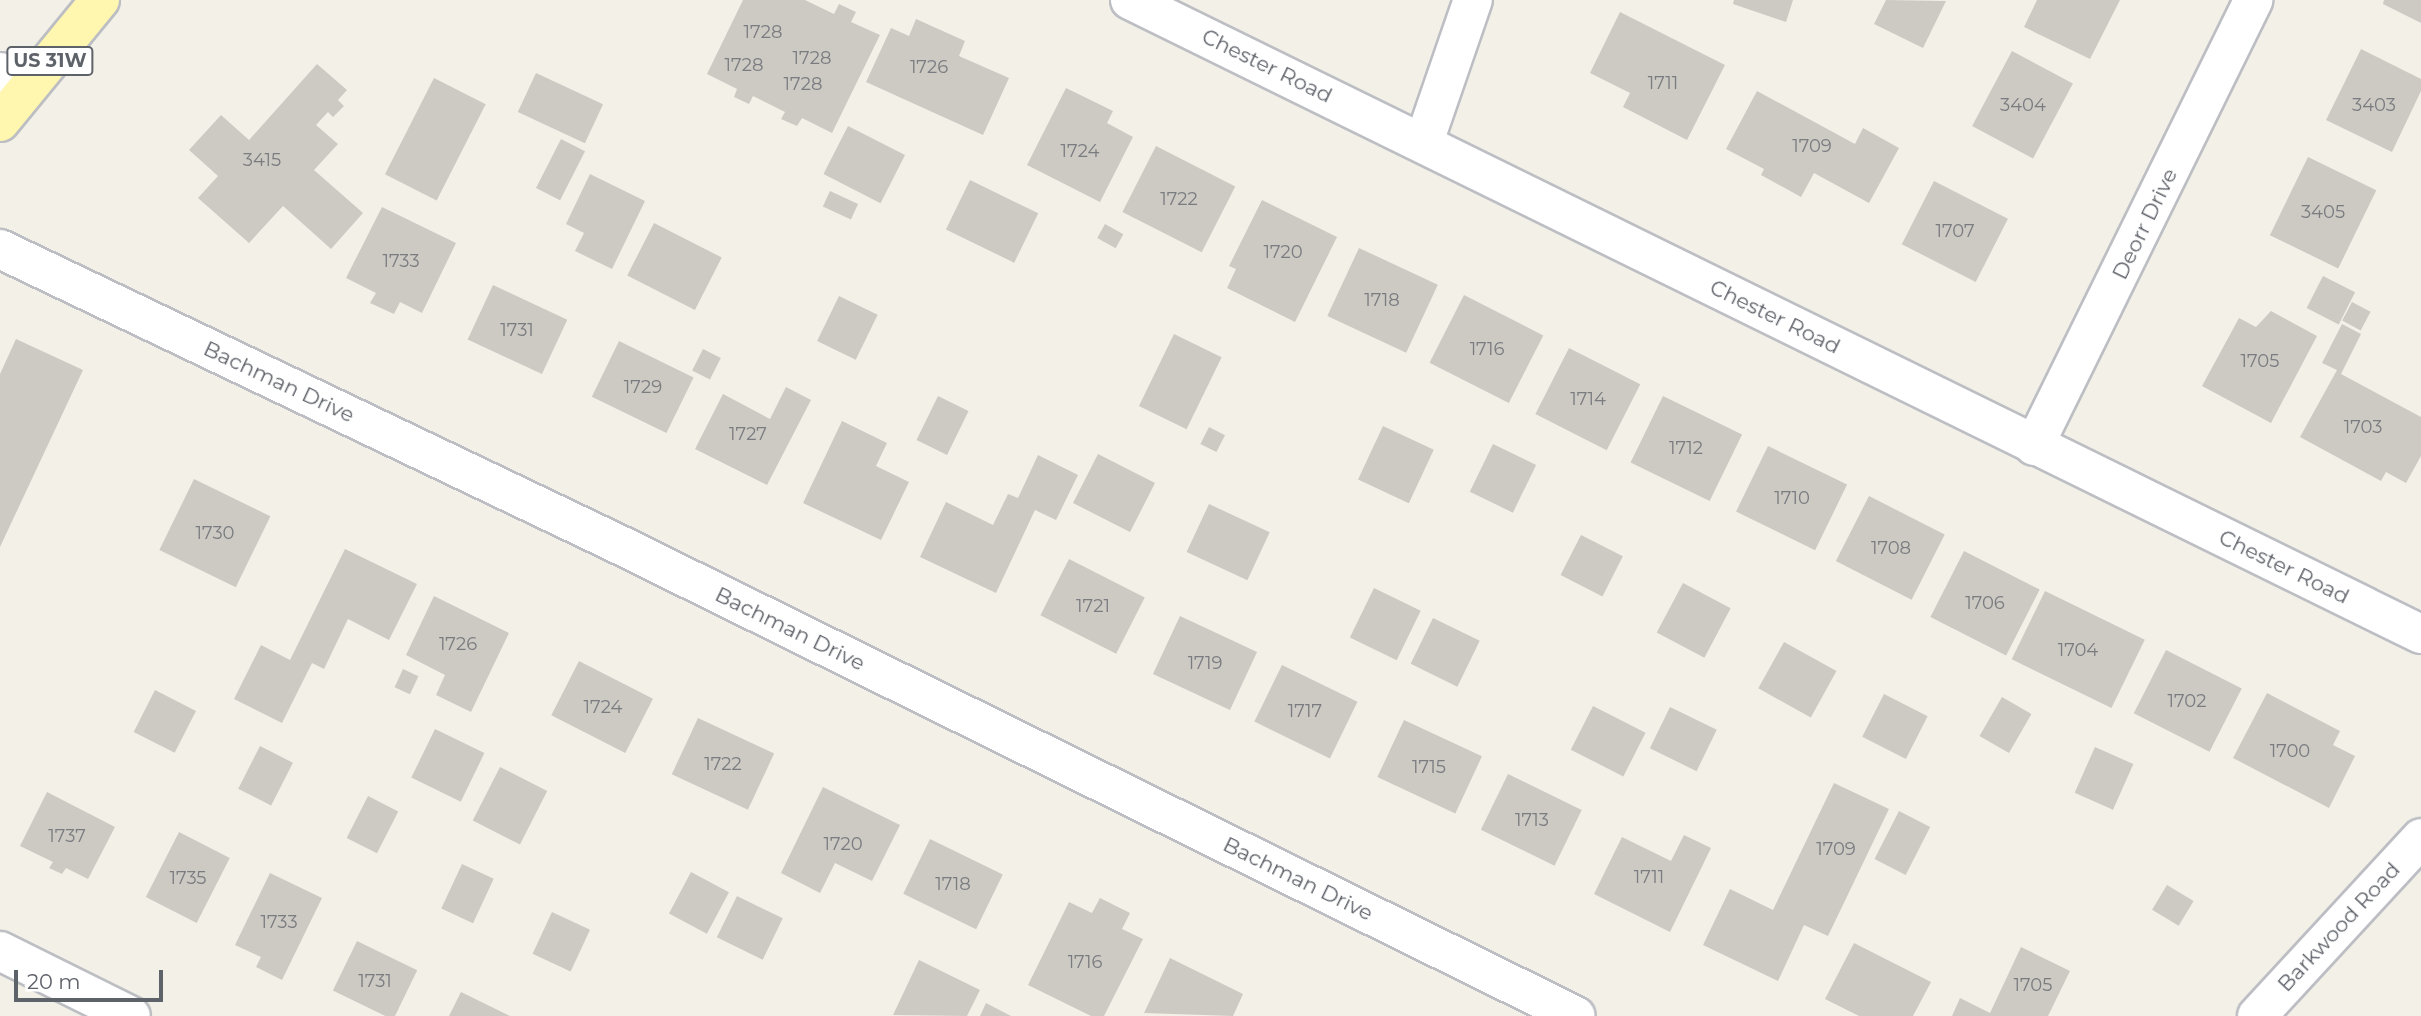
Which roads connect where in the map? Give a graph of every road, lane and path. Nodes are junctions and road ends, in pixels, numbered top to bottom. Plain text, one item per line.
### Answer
1 (100, 0) edge
2 (1130, 0) edge
3 (1473, 0) edge
4 (2253, 0) edge
5 (12, 82) edge
6 (0, 122) edge
7 (1424, 142) junction
8 (0, 249) edge
9 (2034, 446) junction
10 (2421, 634) edge
11 (2421, 838) edge
12 (0, 951) edge
13 (131, 1016) edge
14 (1576, 1016) edge
15 (2257, 1016) edge

1 - 5 main road, US 31W
2 - 7 street, Chester Road
3 - 7 street
4 - 9 street, Deorr Drive
5 - 6 main road, US 31W
7 - 9 street, Chester Road
8 - 14 street, Bachman Drive
9 - 10 street, Chester Road
11 - 15 street, Barkwood Road
12 - 13 street

